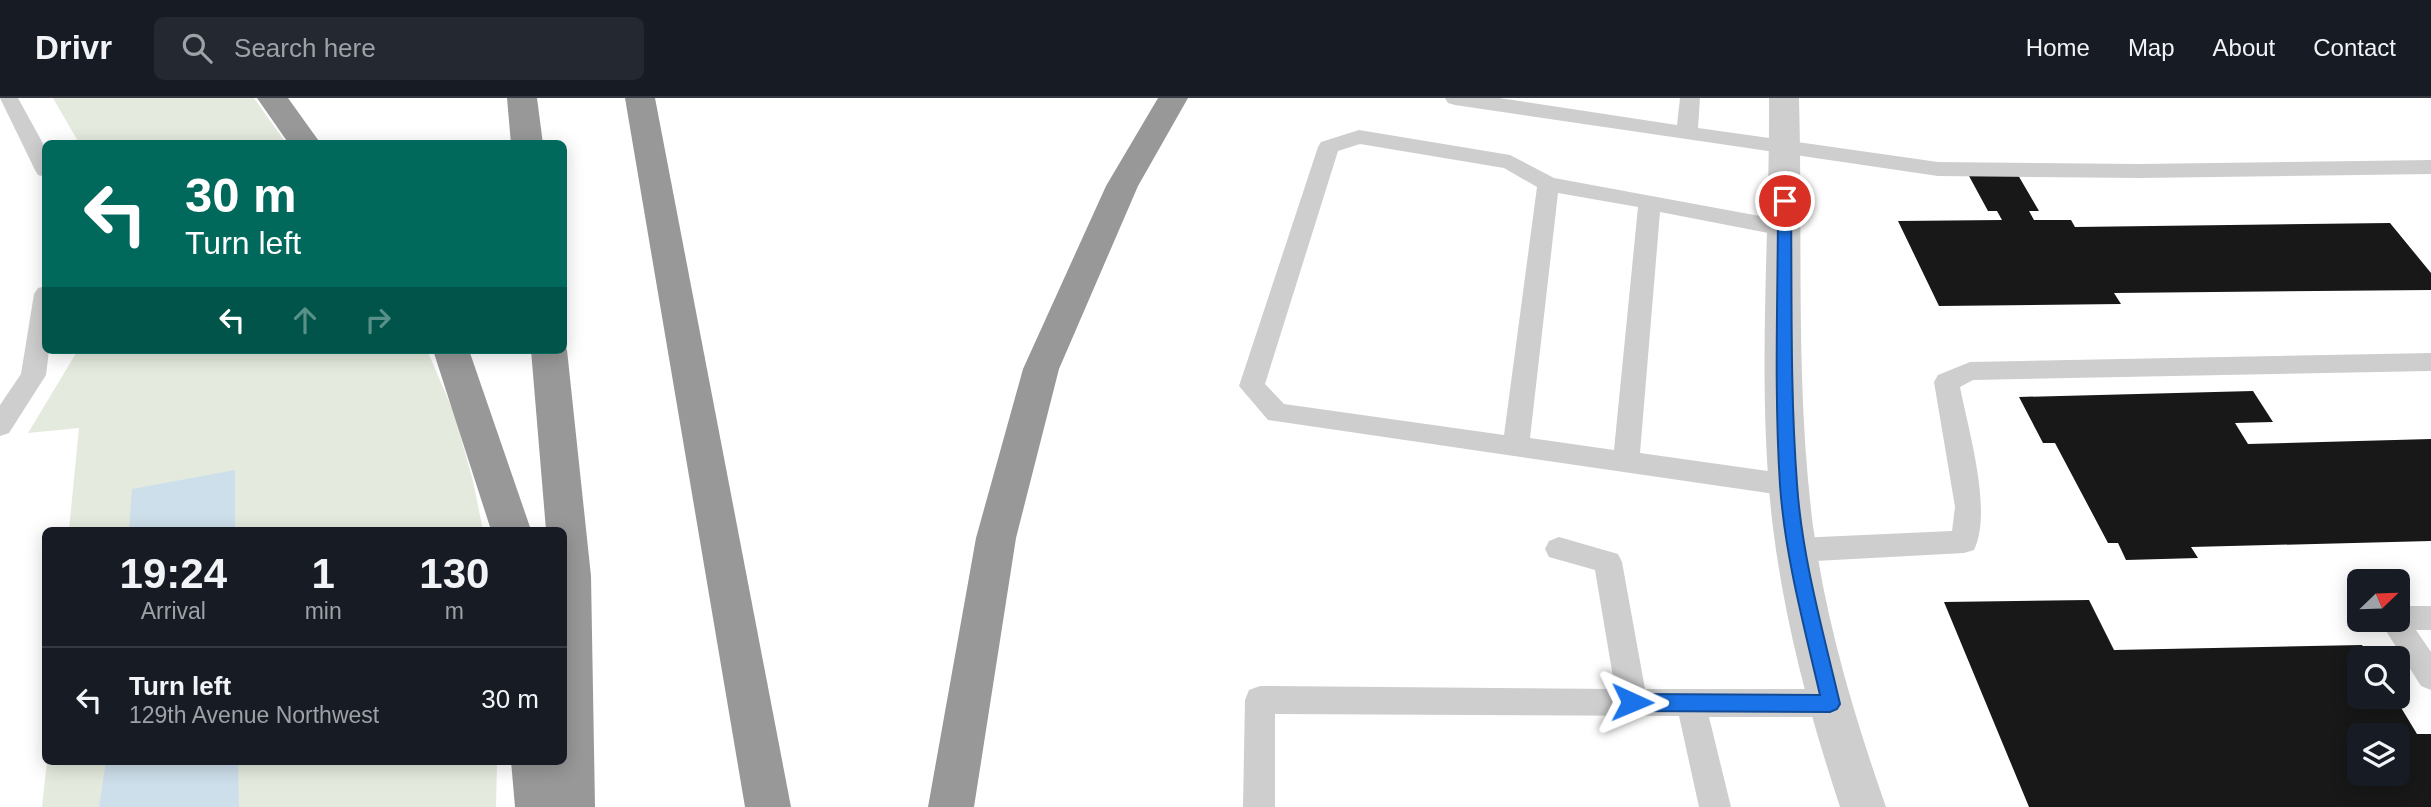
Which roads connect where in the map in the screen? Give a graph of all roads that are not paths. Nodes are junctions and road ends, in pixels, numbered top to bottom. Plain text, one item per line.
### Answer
1 (8, 98) edge
2 (272, 98) edge
3 (522, 98) edge
4 (640, 98) edge
5 (1173, 98) edge
6 (1455, 98) edge
7 (1690, 98) edge
8 (1784, 98) edge
9 (1687, 133) junction
10 (303, 140) edge
11 (527, 140) edge
12 (1786, 147) junction
13 (42, 162) edge
14 (2431, 167) edge
15 (1548, 184) junction
16 (1650, 202) junction
17 (1784, 228) junction
18 (42, 319) edge
19 (452, 354) edge
20 (549, 354) edge
21 (2431, 362) edge
22 (0, 426) edge
23 (1516, 446) junction
24 (1626, 461) junction
25 (1788, 485) junction
26 (510, 527) edge
27 (565, 527) edge
28 (567, 544) edge
29 (1559, 549) dead end
30 (1797, 550) junction
31 (2431, 618) edge
32 (2410, 619) edge
33 (2403, 632) edge
34 (2431, 677) edge
35 (1632, 702) junction
36 (1691, 703) junction
37 (1830, 704) junction
38 (534, 765) edge
39 (538, 807) edge
40 (572, 807) edge
41 (768, 807) edge
42 (951, 807) edge
43 (1259, 807) edge
44 (1715, 807) edge
45 (1863, 807) edge

1 - 13 lane
2 - 10 highway
3 - 11 highway
4 - 41 highway
5 - 42 highway
6 - 9 lane
7 - 9 lane
8 - 12 street
9 - 12 lane
12 - 14 lane
12 - 17 street
15 - 16 lane
15 - 23 lane
15 - 23 lane
16 - 17 lane
16 - 24 lane
17 - 25 street
18 - 22 lane
19 - 26 highway
20 - 27 highway
21 - 30 lane
23 - 24 lane
24 - 25 lane
25 - 30 street
28 - 40 highway
29 - 35 lane
30 - 37 street
31 - 32 lane
33 - 34 lane
35 - 36 lane
35 - 43 lane
36 - 37 lane
36 - 44 lane
37 - 45 street
38 - 39 highway

